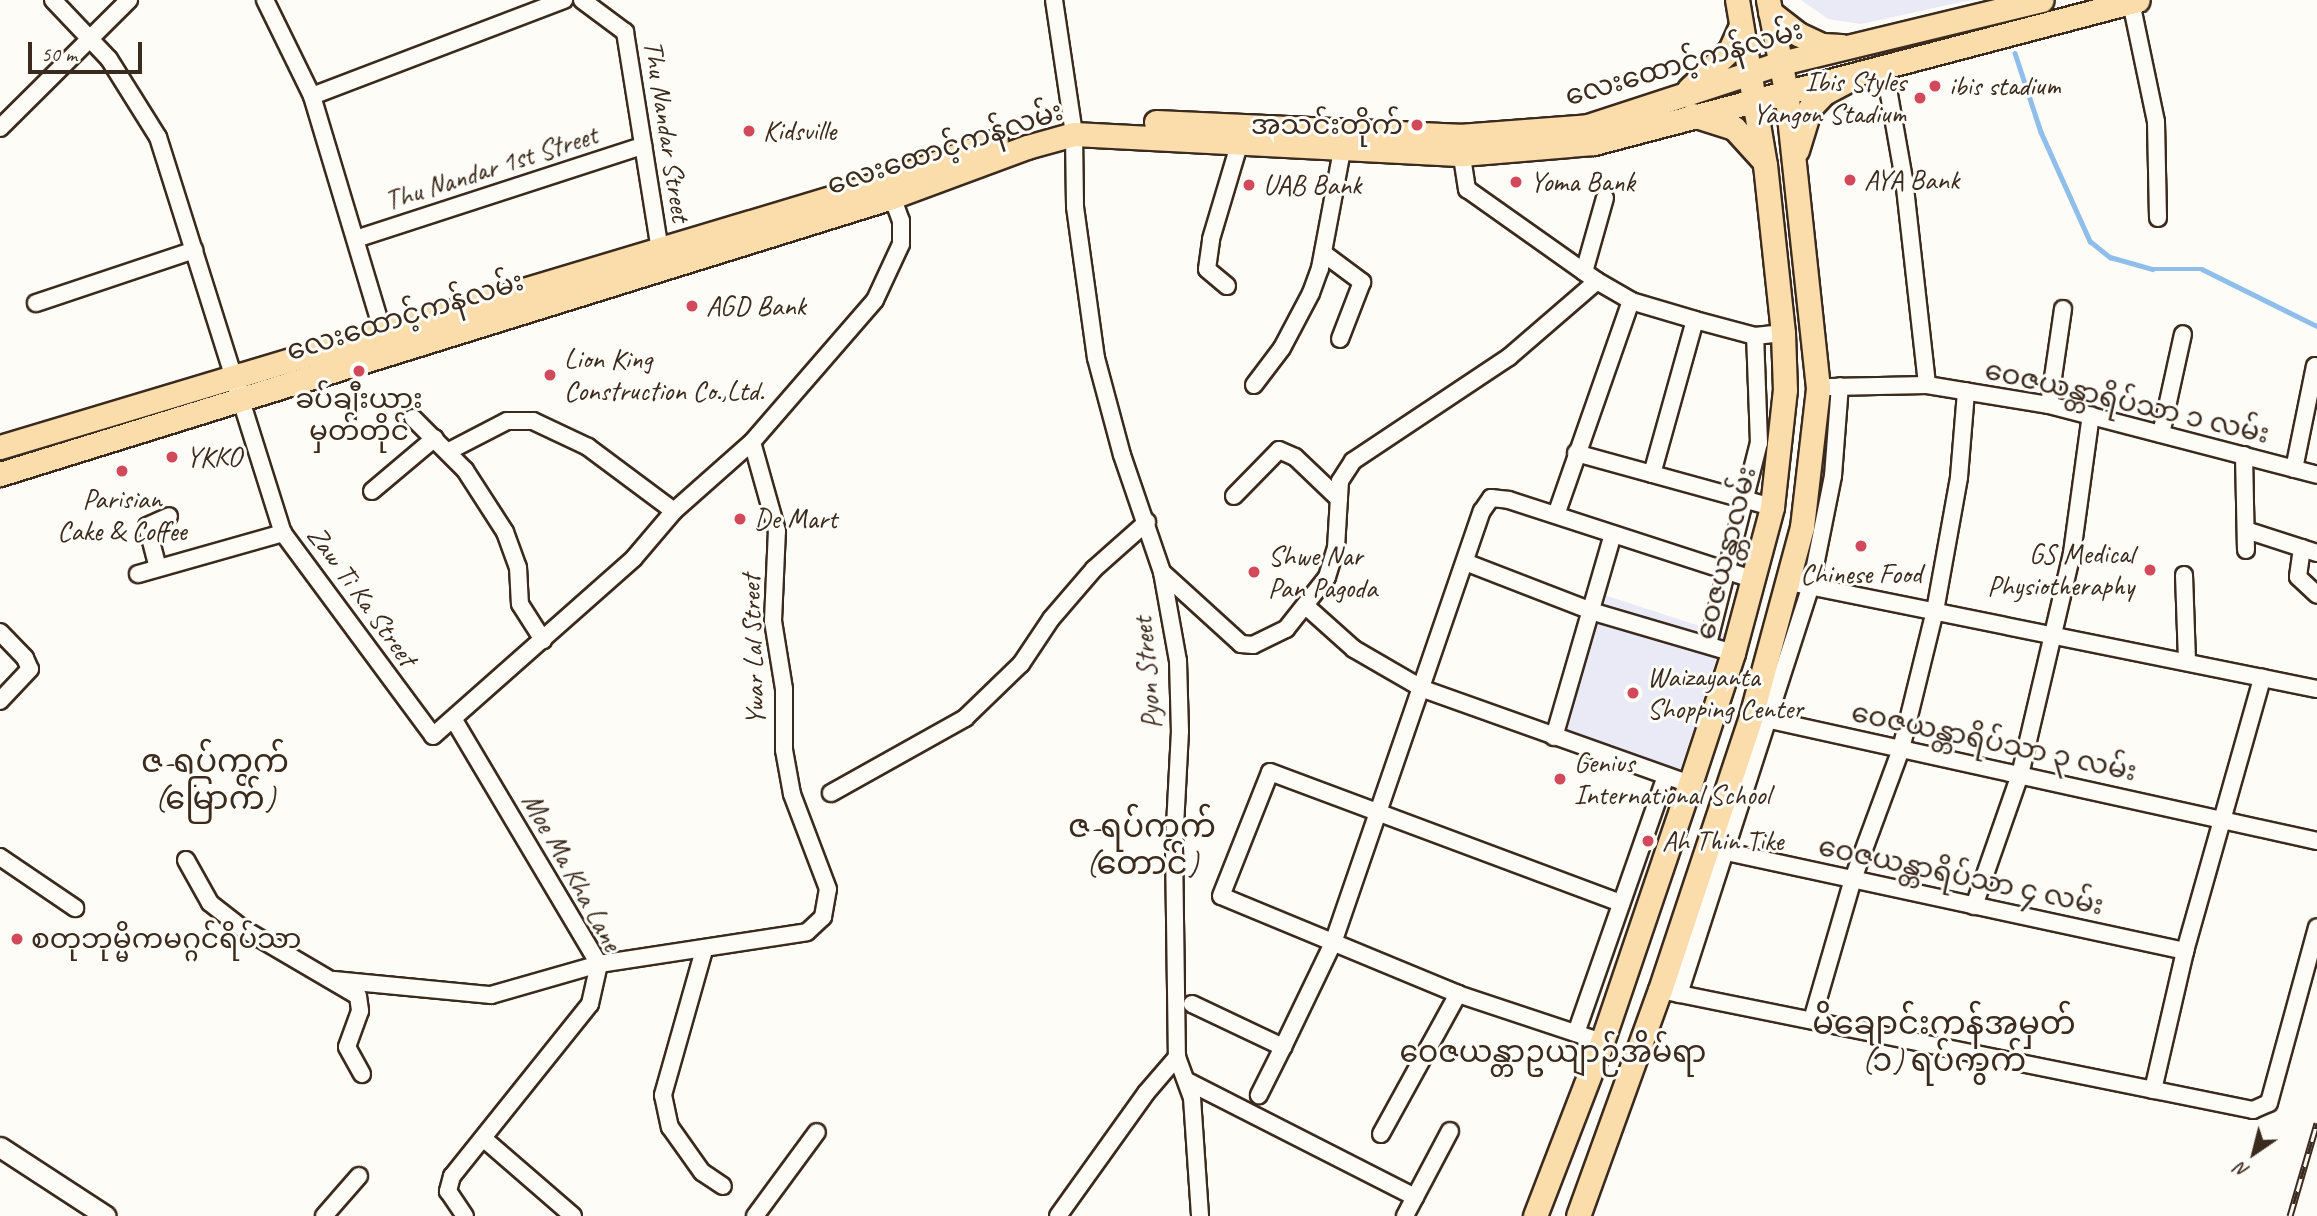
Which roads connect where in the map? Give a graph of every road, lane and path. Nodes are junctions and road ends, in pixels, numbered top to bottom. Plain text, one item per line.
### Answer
1 (53, 0) edge
2 (129, 0) edge
3 (265, 0) edge
4 (564, 0) edge
5 (582, 0) edge
6 (1054, 0) edge
7 (1737, 0) edge
8 (2041, 0) edge
9 (2135, 1) edge
10 (2014, 3) edge
11 (1769, 6) edge
12 (1741, 25) junction
13 (90, 34) junction
14 (1855, 47) junction
15 (1781, 63) junction
16 (1877, 67) junction
17 (1749, 74) junction
18 (1786, 91) junction
19 (1684, 94) junction
20 (312, 96) junction
21 (1754, 99) junction
22 (1693, 116) junction
23 (1073, 127) junction
24 (0, 128) edge
25 (1142, 129) junction
26 (1292, 136) junction
27 (1240, 142) junction
28 (1460, 145) junction
29 (643, 146) junction
30 (1342, 150) junction
31 (1794, 164) junction
32 (1765, 165) junction
33 (890, 189) junction
34 (1605, 198) dead end
35 (2158, 218) dead end
36 (356, 240) junction
37 (194, 250) junction
38 (1323, 253) junction
39 (662, 260) junction
40 (1590, 277) junction
41 (1227, 286) dead end
42 (1631, 301) junction
43 (36, 303) dead end
44 (2063, 309) dead end
45 (1695, 320) junction
46 (1783, 333) junction
47 (2183, 334) dead end
48 (1755, 336) junction
49 (1340, 340) dead end
50 (386, 342) junction
51 (2315, 366) edge
52 (1254, 385) dead end
53 (1927, 385) junction
54 (1829, 387) junction
55 (235, 389) junction
56 (1966, 391) junction
57 (2049, 404) junction
58 (2091, 415) junction
59 (413, 418) dead end
60 (139, 419) junction
61 (2161, 434) junction
62 (435, 438) junction
63 (752, 442) junction
64 (0, 447) edge
65 (449, 451) junction
66 (1576, 453) junction
67 (2244, 456) junction
68 (2294, 469) junction
69 (0, 474) edge
70 (1652, 474) junction
71 (2317, 475) edge
72 (372, 491) dead end
73 (1234, 496) dead end
74 (1339, 499) junction
75 (1743, 500) junction
76 (674, 511) junction
77 (1770, 514) junction
78 (1556, 515) junction
79 (169, 516) dead end
80 (1147, 522) junction
81 (1802, 527) junction
82 (2246, 530) junction
83 (283, 533) junction
84 (1613, 534) junction
85 (2246, 550) dead end
86 (2310, 551) edge
87 (1465, 562) junction
88 (158, 568) junction
89 (1725, 570) junction
90 (1162, 572) junction
91 (138, 574) dead end
92 (2183, 575) dead end
93 (1752, 579) junction
94 (1800, 584) junction
95 (2317, 595) edge
96 (1307, 607) junction
97 (1935, 611) junction
98 (1594, 612) junction
99 (0, 632) edge
100 (2051, 632) junction
101 (543, 640) junction
102 (1708, 644) junction
103 (1733, 653) junction
104 (2187, 662) junction
105 (2262, 678) junction
106 (1423, 689) junction
107 (2317, 689) edge
108 (0, 701) edge
109 (1760, 718) junction
110 (454, 720) junction
111 (1554, 737) junction
112 (1901, 749) junction
113 (2020, 775) junction
114 (1666, 776) junction
115 (1690, 784) junction
116 (831, 793) dead end
117 (1379, 815) junction
118 (2225, 820) junction
119 (2317, 841) edge
120 (1717, 850) junction
121 (0, 857) edge
122 (186, 860) dead end
123 (1853, 879) junction
124 (1621, 904) junction
125 (1974, 905) junction
126 (75, 908) dead end
127 (2317, 927) edge
128 (1333, 943) junction
129 (704, 950) junction
130 (2185, 951) junction
131 (599, 964) junction
132 (334, 980) junction
133 (1670, 992) junction
134 (1458, 994) junction
135 (1192, 1003) dead end
136 (1812, 1020) junction
137 (1576, 1034) junction
138 (1602, 1042) junction
139 (1283, 1046) junction
140 (1177, 1057) junction
141 (362, 1074) dead end
142 (1187, 1081) junction
143 (2153, 1090) junction
144 (1259, 1095) dead end
145 (817, 1132) dead end
146 (1450, 1132) dead end
147 (1381, 1134) dead end
148 (483, 1138) junction
149 (0, 1147) edge
150 (359, 1176) dead end
151 (723, 1186) dead end
152 (1415, 1197) junction
153 (1538, 1208) edge
154 (761, 1214) edge
155 (1578, 1215) edge
156 (106, 1216) edge
157 (324, 1216) edge
158 (465, 1216) edge
159 (573, 1216) edge
160 (1058, 1216) edge
161 (1200, 1216) edge
162 (1405, 1216) edge

1 - 13 street, Zaw Ti Ka Street
2 - 13 street
3 - 20 street
4 - 20 street
5 - 29 street, Thu Nandar Street
6 - 23 street, Pyon Street
7 - 12 main road, ဝေဇယန္တာလမ်း
8 - 10 main road, လေးထောင့်ကန်လမ်း
9 - 16 main road, လေးထောင့်ကန်လမ်း
9 - 35 street
10 - 14 main road, လေးထောင့်ကန်လမ်း
11 - 14 main road
11 - 15 main road
12 - 17 main road, ဝေဇယန္တာလမ်း
12 - 19 main road
13 - 24 street
13 - 37 street, Zaw Ti Ka Street
14 - 15 main road, လေးထောင့်ကန်လမ်း
15 - 17 main road, လေးထောင့်ကန်လမ်း
15 - 18 main road
16 - 18 main road, လေးထောင့်ကန်လမ်း
16 - 31 main road
16 - 53 street
17 - 19 main road, လေးထောင့်ကန်လမ်း
17 - 21 main road, ဝေဇယန္တာလမ်း
18 - 21 main road, လေးထောင့်ကန်လမ်း
18 - 31 main road
19 - 28 main road, လေးထောင့်ကန်လမ်း
20 - 36 street
21 - 22 main road, လေးထောင့်ကန်လမ်း
21 - 32 main road, ဝေဇယန္တာလမ်း
22 - 28 main road, လေးထောင့်ကန်လမ်း
22 - 32 main road
23 - 25 main road, လေးထောင့်ကန်လမ်း
23 - 33 main road, လေးထောင့်ကန်လမ်း
23 - 80 street, Pyon Street
25 - 26 main road, လေးထောင့်ကန်လမ်း
25 - 27 main road, လေးထောင့်ကန်လမ်း
26 - 27 main road, လေးထောင့်ကန်လမ်း
26 - 28 main road, လေးထောင့်ကန်လမ်း
26 - 30 main road, လေးထောင့်ကန်လမ်း
27 - 41 street
28 - 30 main road, လေးထောင့်ကန်လမ်း
28 - 40 street
29 - 36 street, Thu Nandar 1st Street
29 - 39 street, Thu Nandar Street
30 - 38 street
31 - 54 main road
32 - 46 main road, ဝေဇယန္တာလမ်း
33 - 39 main road, လေးထောင့်ကန်လမ်း
33 - 63 street
34 - 40 street
36 - 50 street
37 - 43 street
37 - 55 street, Zaw Ti Ka Street
38 - 49 street
38 - 52 street
39 - 50 main road, လေးထောင့်ကန်လမ်း
40 - 42 street
40 - 74 street
42 - 45 street
42 - 66 street
44 - 57 street
45 - 48 street
45 - 70 street
46 - 48 street
46 - 77 main road, ဝေဇယန္တာလမ်း
47 - 61 street
48 - 75 street
50 - 55 main road, လေးထောင့်ကန်လမ်း
51 - 68 street
53 - 54 street, ဝေဇယန္တာရိပ်သာ ၁ လမ်း
53 - 56 street, ဝေဇယန္တာရိပ်သာ ၁ လမ်း
54 - 81 main road
54 - 94 street
55 - 60 main road, လေးထောင့်ကန်လမ်း
55 - 83 street, Zaw Ti Ka Street
56 - 57 street, ဝေဇယန္တာရိပ်သာ ၁ လမ်း
56 - 97 street
57 - 58 street, ဝေဇယန္တာရိပ်သာ ၁ လမ်း
58 - 61 street, ဝေဇယန္တာရိပ်သာ ၁ လမ်း
58 - 100 street
59 - 62 street
60 - 64 main road, လေးထောင့်ကန်လမ်း
60 - 69 main road, လေးထောင့်ကန်လမ်း
61 - 67 street, ဝေဇယန္တာရိပ်သာ ၁ လမ်း
62 - 65 street
62 - 72 street
63 - 76 street
63 - 129 street, Ywar Lal Street
65 - 76 street
65 - 101 street
66 - 70 street
66 - 78 street
67 - 68 street, ဝေဇယန္တာရိပ်သာ ၁ လမ်း
67 - 82 street
68 - 71 street, ဝေဇယန္တာရိပ်သာ ၁ လမ်း
70 - 75 street
73 - 74 street
74 - 96 street
75 - 77 street
75 - 89 street
76 - 101 street
77 - 81 main road
77 - 93 main road, ဝေဇယန္တာလမ်း
78 - 84 street
78 - 87 street
79 - 88 street
80 - 90 street, Pyon Street
80 - 116 street
81 - 94 main road
82 - 85 street
82 - 86 street
83 - 88 street
83 - 110 street, Zaw Ti Ka Street
84 - 89 street
84 - 98 street
86 - 95 street
87 - 98 street
87 - 106 street
88 - 91 street
89 - 93 street
89 - 102 street
90 - 96 street
90 - 140 street, Pyon Street
92 - 104 street
93 - 103 main road, ဝေဇယန္တာလမ်း
94 - 97 street
94 - 109 main road
96 - 106 street
97 - 100 street
97 - 112 street
98 - 102 street
98 - 111 street
99 - 108 street
100 - 104 street
100 - 113 street
101 - 110 street
102 - 103 street
103 - 115 main road, ဝေဇယန္တာလမ်း
104 - 105 street
105 - 107 street
105 - 118 street
106 - 111 street
106 - 117 street
109 - 112 street, ဝေဇယန္တာရိပ်သာ ၃ လမ်း
109 - 120 main road
110 - 131 street, Moe Ma Kha Lane
111 - 114 street
112 - 113 street, ဝေဇယန္တာရိပ်သာ ၃ လမ်း
112 - 123 street
113 - 118 street, ဝေဇယန္တာရိပ်သာ ၃ လမ်း
113 - 125 street
114 - 115 street
114 - 124 street
115 - 138 main road, ဝေဇယန္တာလမ်း
117 - 124 street
117 - 128 street
117 - 128 street
118 - 119 street, ဝေဇယန္တာရိပ်သာ ၃ လမ်း
118 - 130 street
120 - 123 street, ဝေဇယန္တာရိပ်သာ ၄ လမ်း
120 - 133 main road
121 - 126 street
122 - 132 street
123 - 125 street, ဝေဇယန္တာရိပ်သာ ၄ လမ်း
123 - 136 street
124 - 137 street
125 - 130 street, ဝေဇယန္တာရိပ်သာ ၄ လမ်း
127 - 143 street
128 - 134 street
128 - 139 street
129 - 131 street
129 - 151 street
130 - 143 street
131 - 132 street
131 - 148 street, Moe Ma Kha Lane
132 - 141 street
133 - 136 street
133 - 155 main road
134 - 137 street
134 - 147 street
135 - 139 street
136 - 143 street
137 - 138 street
138 - 153 main road, ဝေဇယန္တာလမ်း
139 - 144 street
140 - 142 street, Pyon Street
140 - 160 street
142 - 152 street
142 - 161 street, Pyon Street
145 - 154 street
146 - 152 street
148 - 158 street, Moe Ma Kha Lane
148 - 159 street
149 - 156 street
150 - 157 street
152 - 162 street
153 - 155 main road

